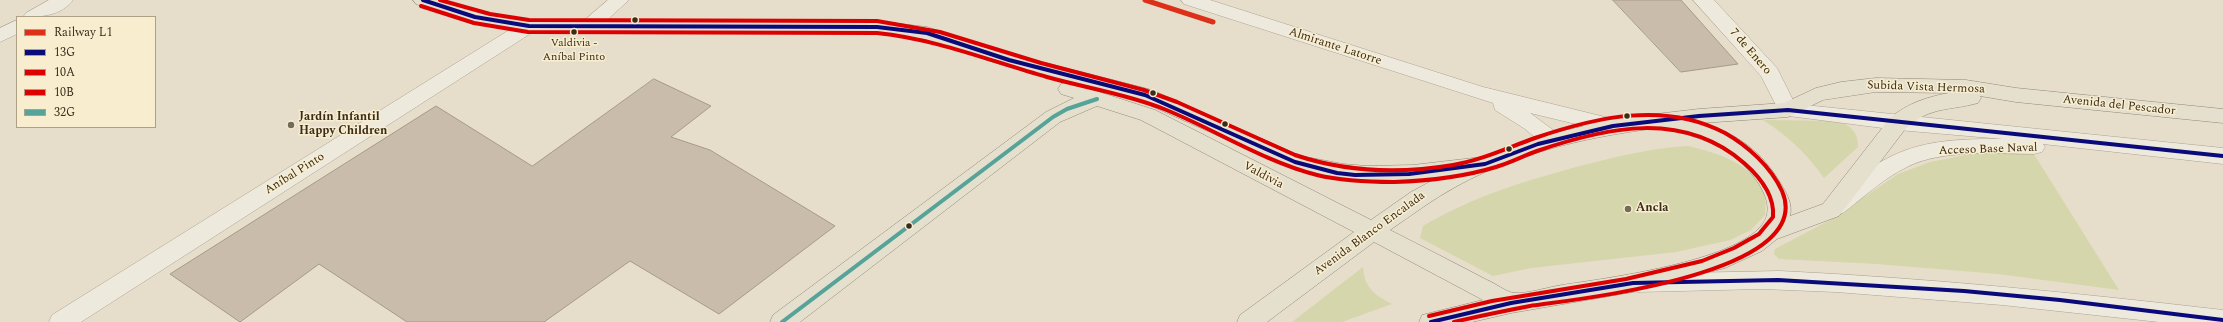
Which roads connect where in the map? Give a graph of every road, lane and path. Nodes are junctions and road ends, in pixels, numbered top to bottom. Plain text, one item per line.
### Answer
1 (27, 0) edge
2 (423, 0) edge
3 (619, 0) edge
4 (1192, 0) edge
5 (1703, 0) edge
6 (48, 8) edge
7 (529, 26) junction
8 (16, 27) edge
9 (588, 27) junction
10 (0, 36) edge
11 (1009, 60) junction
12 (1128, 91) junction
13 (1478, 93) junction
14 (2016, 95) junction
15 (1097, 99) junction
16 (1788, 110) junction
17 (2223, 116) edge
18 (1644, 121) junction
19 (1898, 123) junction
20 (1613, 126) junction
21 (1552, 140) junction
22 (2125, 147) junction
23 (2223, 156) edge
24 (1485, 164) junction
25 (1831, 210) junction
26 (1371, 232) junction
27 (1769, 233) junction
28 (1633, 283) junction
29 (1511, 303) junction
30 (2223, 320) edge
31 (61, 322) edge
32 (782, 322) edge
33 (1250, 322) edge
34 (1431, 322) edge

1 - 6 street
2 - 7 main road, Valdivia
3 - 9 street
4 - 13 street, Almirante Latorre
5 - 16 street, 7 de Enero
7 - 9 main road, Valdivia
7 - 31 street, Aníbal Pinto
8 - 10 street
9 - 11 main road, Valdivia
11 - 12 main road, Valdivia
11 - 15 main road, Valdivia
12 - 15 main road
12 - 24 main road, Valdivia
13 - 20 street, Almirante Latorre
13 - 21 street, Almirante Latorre
14 - 16 main road, Subida Vista Hermosa
14 - 17 main road, Avenida del Pescador
14 - 19 main road, Subida Vista Hermosa
15 - 26 main road, Valdivia
15 - 32 main road
16 - 18 main road, Avenida Blanco Encalada
16 - 19 street, Avenida Blanco Encalada
18 - 20 main road, Avenida Blanco Encalada
18 - 27 main road
19 - 22 street, Acceso Base Naval
19 - 25 main road
20 - 21 main road, Avenida Blanco Encalada
21 - 24 main road, Avenida Blanco Encalada
22 - 23 street
22 - 25 street, Acceso Base Naval
24 - 26 main road, Avenida Blanco Encalada
25 - 27 main road
26 - 29 main road, Valdivia
26 - 33 main road, Avenida Blanco Encalada
27 - 28 main road
28 - 29 main road
28 - 30 street
29 - 34 main road

